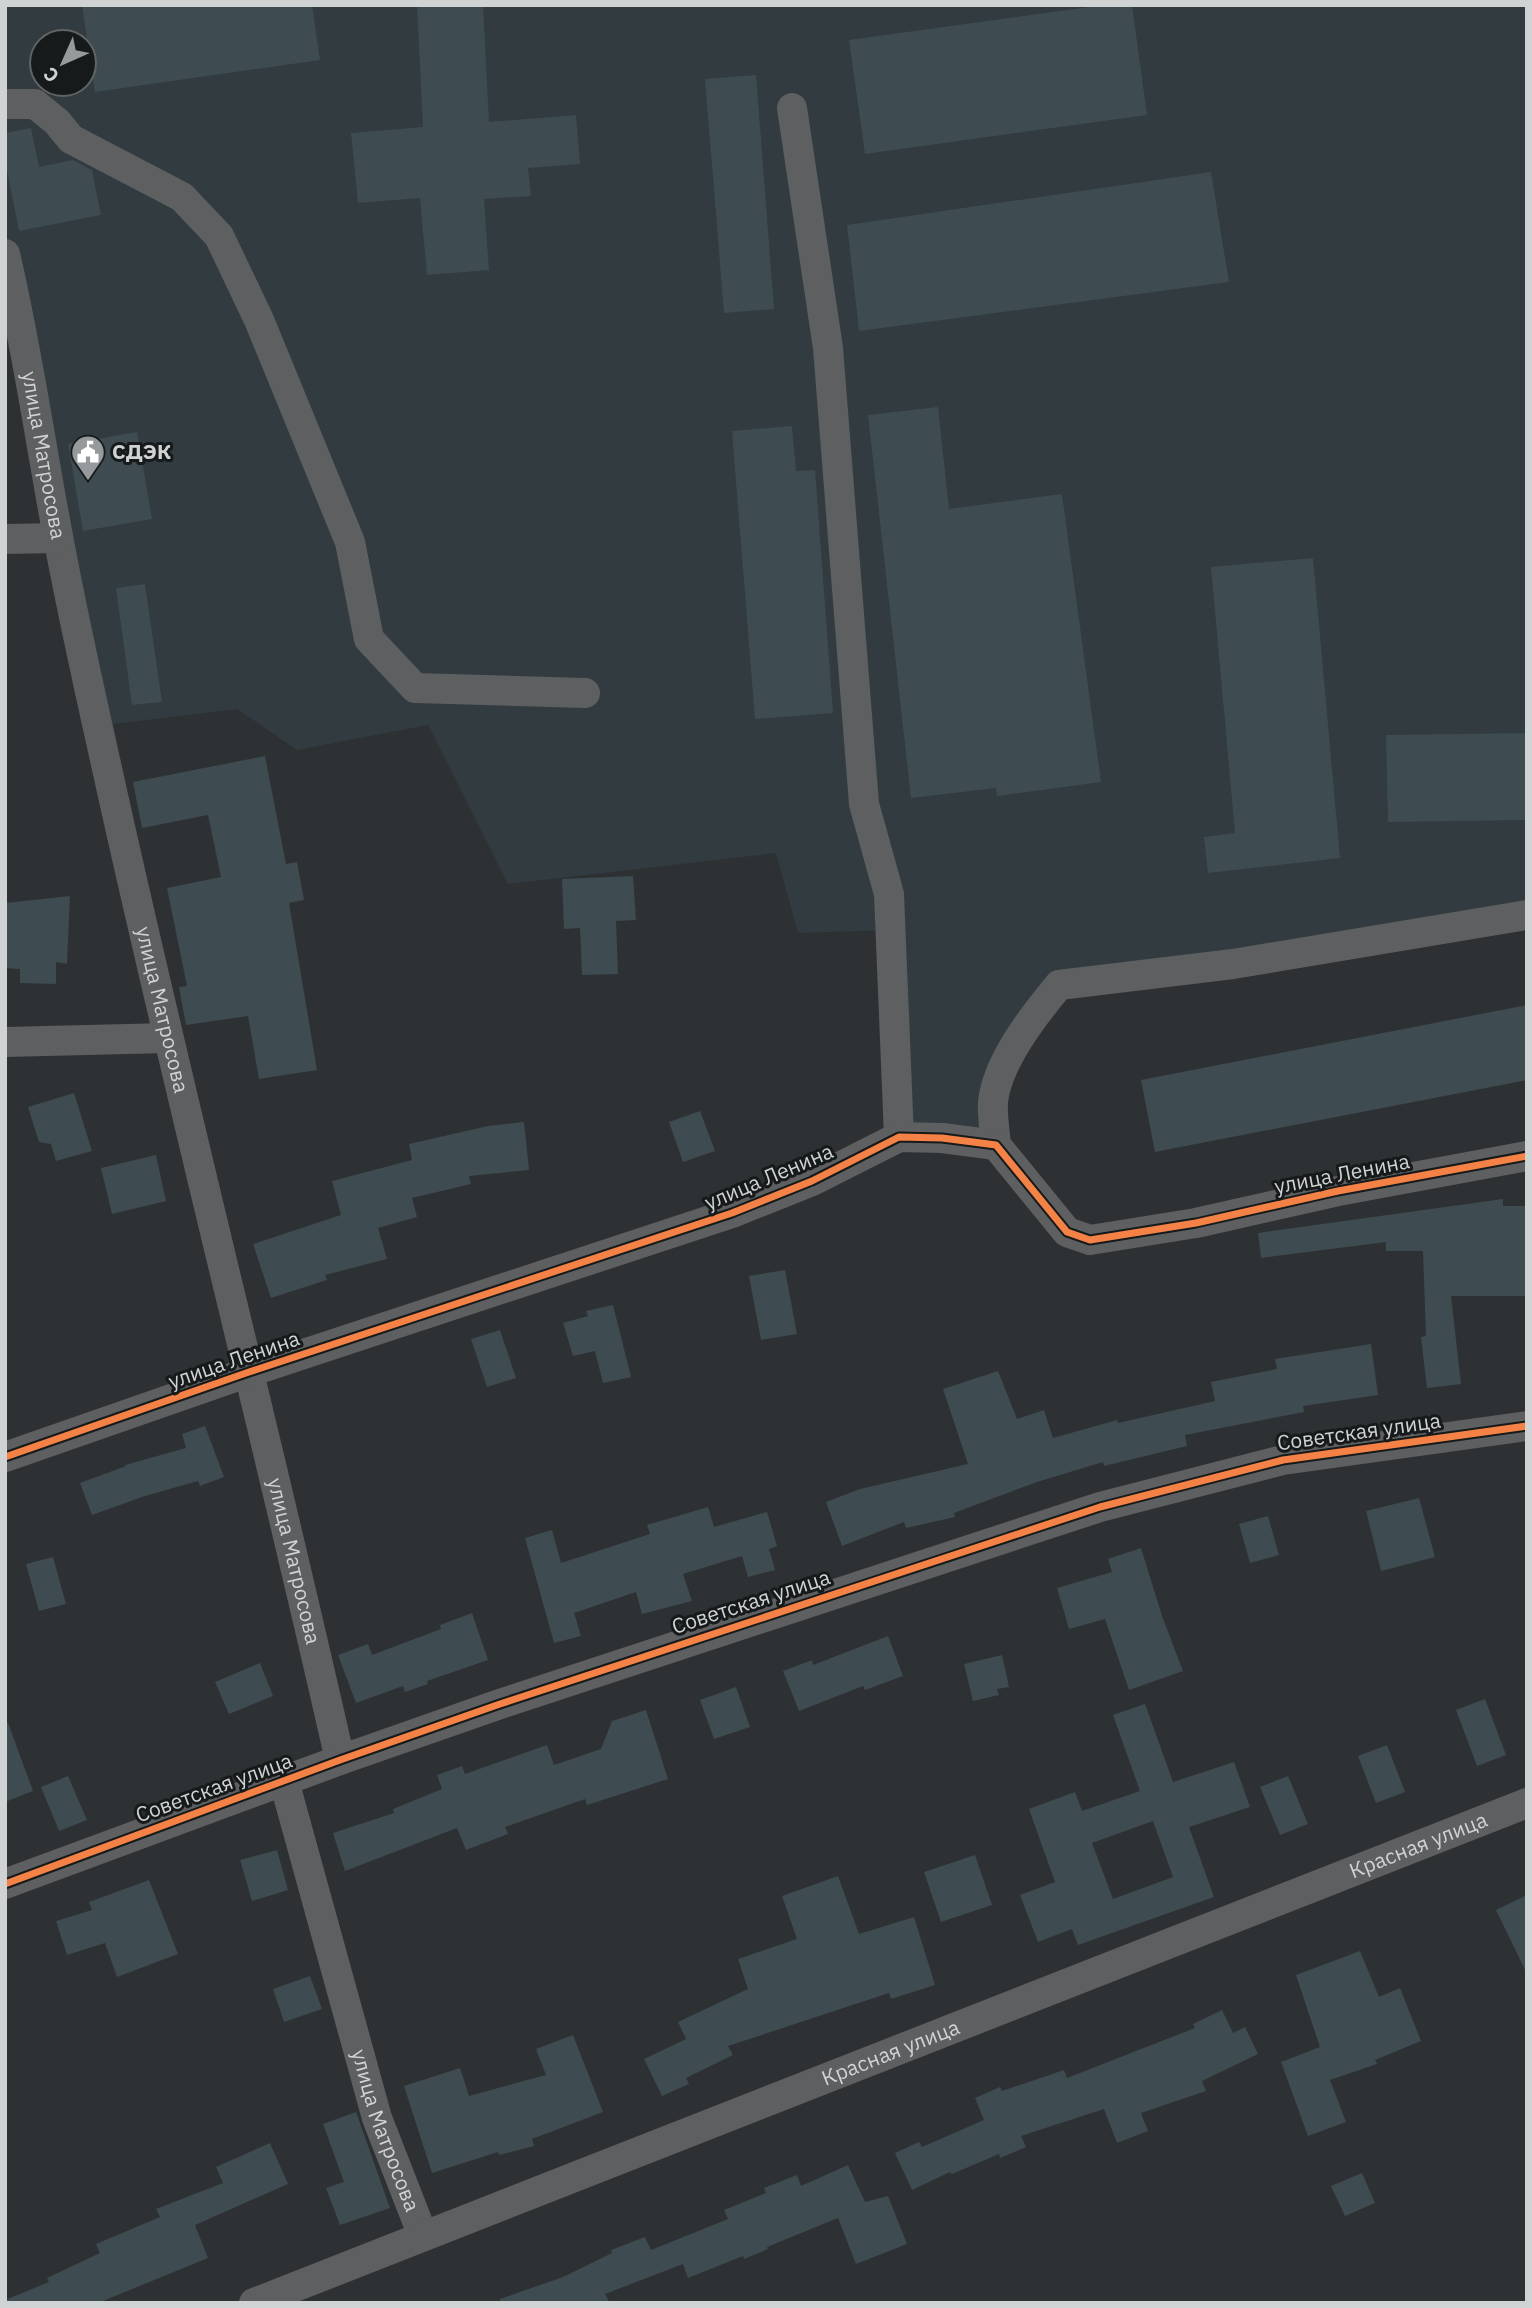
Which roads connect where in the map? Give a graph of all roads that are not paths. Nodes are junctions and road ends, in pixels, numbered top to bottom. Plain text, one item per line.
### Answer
1 (5, 104) edge
2 (792, 108) dead end
3 (5, 254) edge
4 (58, 538) junction
5 (5, 539) edge
6 (585, 693) dead end
7 (1527, 915) edge
8 (168, 1038) junction
9 (5, 1042) edge
10 (899, 1137) junction
11 (996, 1146) junction
12 (1527, 1156) edge
13 (249, 1372) junction
14 (1527, 1426) edge
15 (5, 1457) edge
16 (340, 1760) junction
17 (284, 1781) junction
18 (1527, 1803) edge
19 (5, 1884) edge
20 (423, 2236) junction
21 (254, 2303) edge

1 - 6 street
2 - 10 street
3 - 4 street, улица Матросова
4 - 5 street
4 - 8 street, улица Матросова
7 - 11 street
8 - 9 street
8 - 13 street, улица Матросова
10 - 11 street, улица Ленина
10 - 13 street, улица Ленина
11 - 12 street, улица Ленина
13 - 15 street, улица Ленина
13 - 16 street, улица Матросова
14 - 16 street, Советская улица
16 - 17 street, Советская улица
17 - 19 street, Советская улица
17 - 20 street, улица Матросова
18 - 20 street, Красная улица
20 - 21 street, Красная улица

